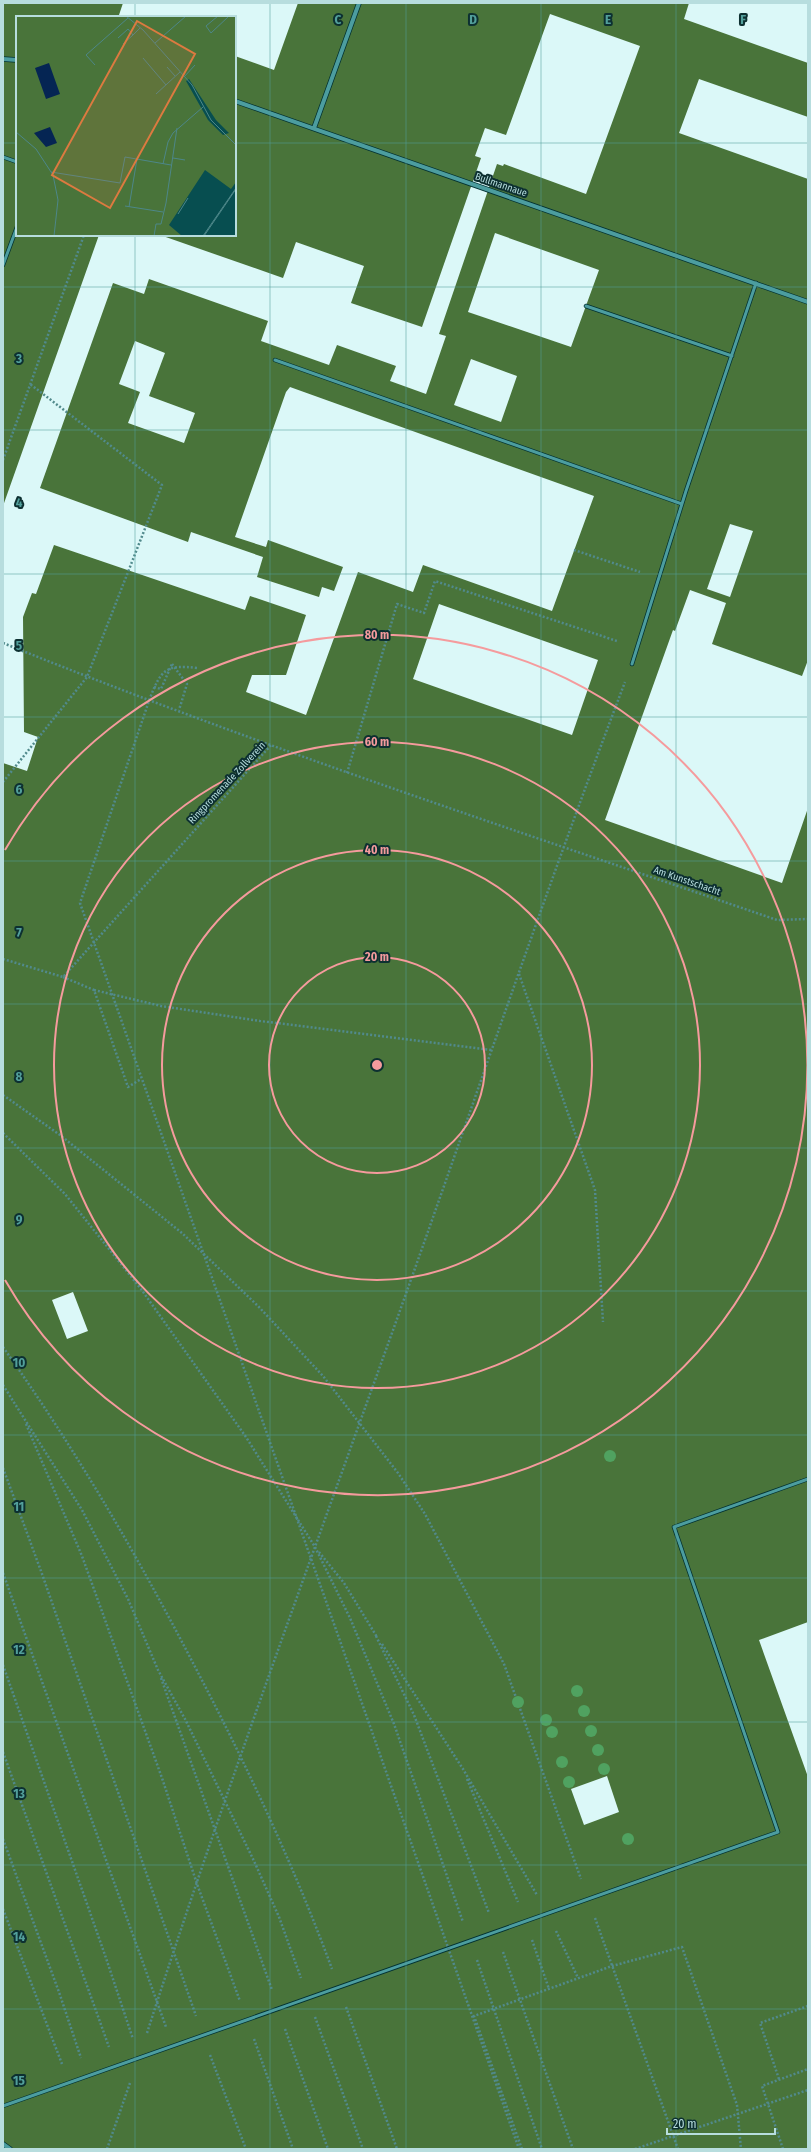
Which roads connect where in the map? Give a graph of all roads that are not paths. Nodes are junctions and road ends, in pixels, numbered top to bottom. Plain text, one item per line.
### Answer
1 (359, 3) edge
2 (3, 59) edge
3 (16, 60) edge
4 (236, 101) edge
5 (314, 128) junction
6 (3, 157) edge
7 (16, 162) edge
8 (16, 230) edge
9 (3, 265) edge
10 (756, 283) junction
11 (808, 302) edge
12 (586, 306) dead end
13 (732, 356) junction
14 (275, 360) dead end
15 (682, 504) junction
16 (632, 664) road end
17 (808, 1479) edge
18 (3, 2106) edge
19 (3, 2144) edge
20 (10, 2149) edge

1 - 5 street
2 - 3 street
4 - 5 street, Bullmannaue
5 - 10 street, Bullmannaue
6 - 7 lane
8 - 9 lane
10 - 11 street, Bullmannaue
10 - 13 lane
12 - 13 lane
13 - 15 lane
14 - 15 lane
15 - 16 lane
17 - 18 lane
19 - 20 street

